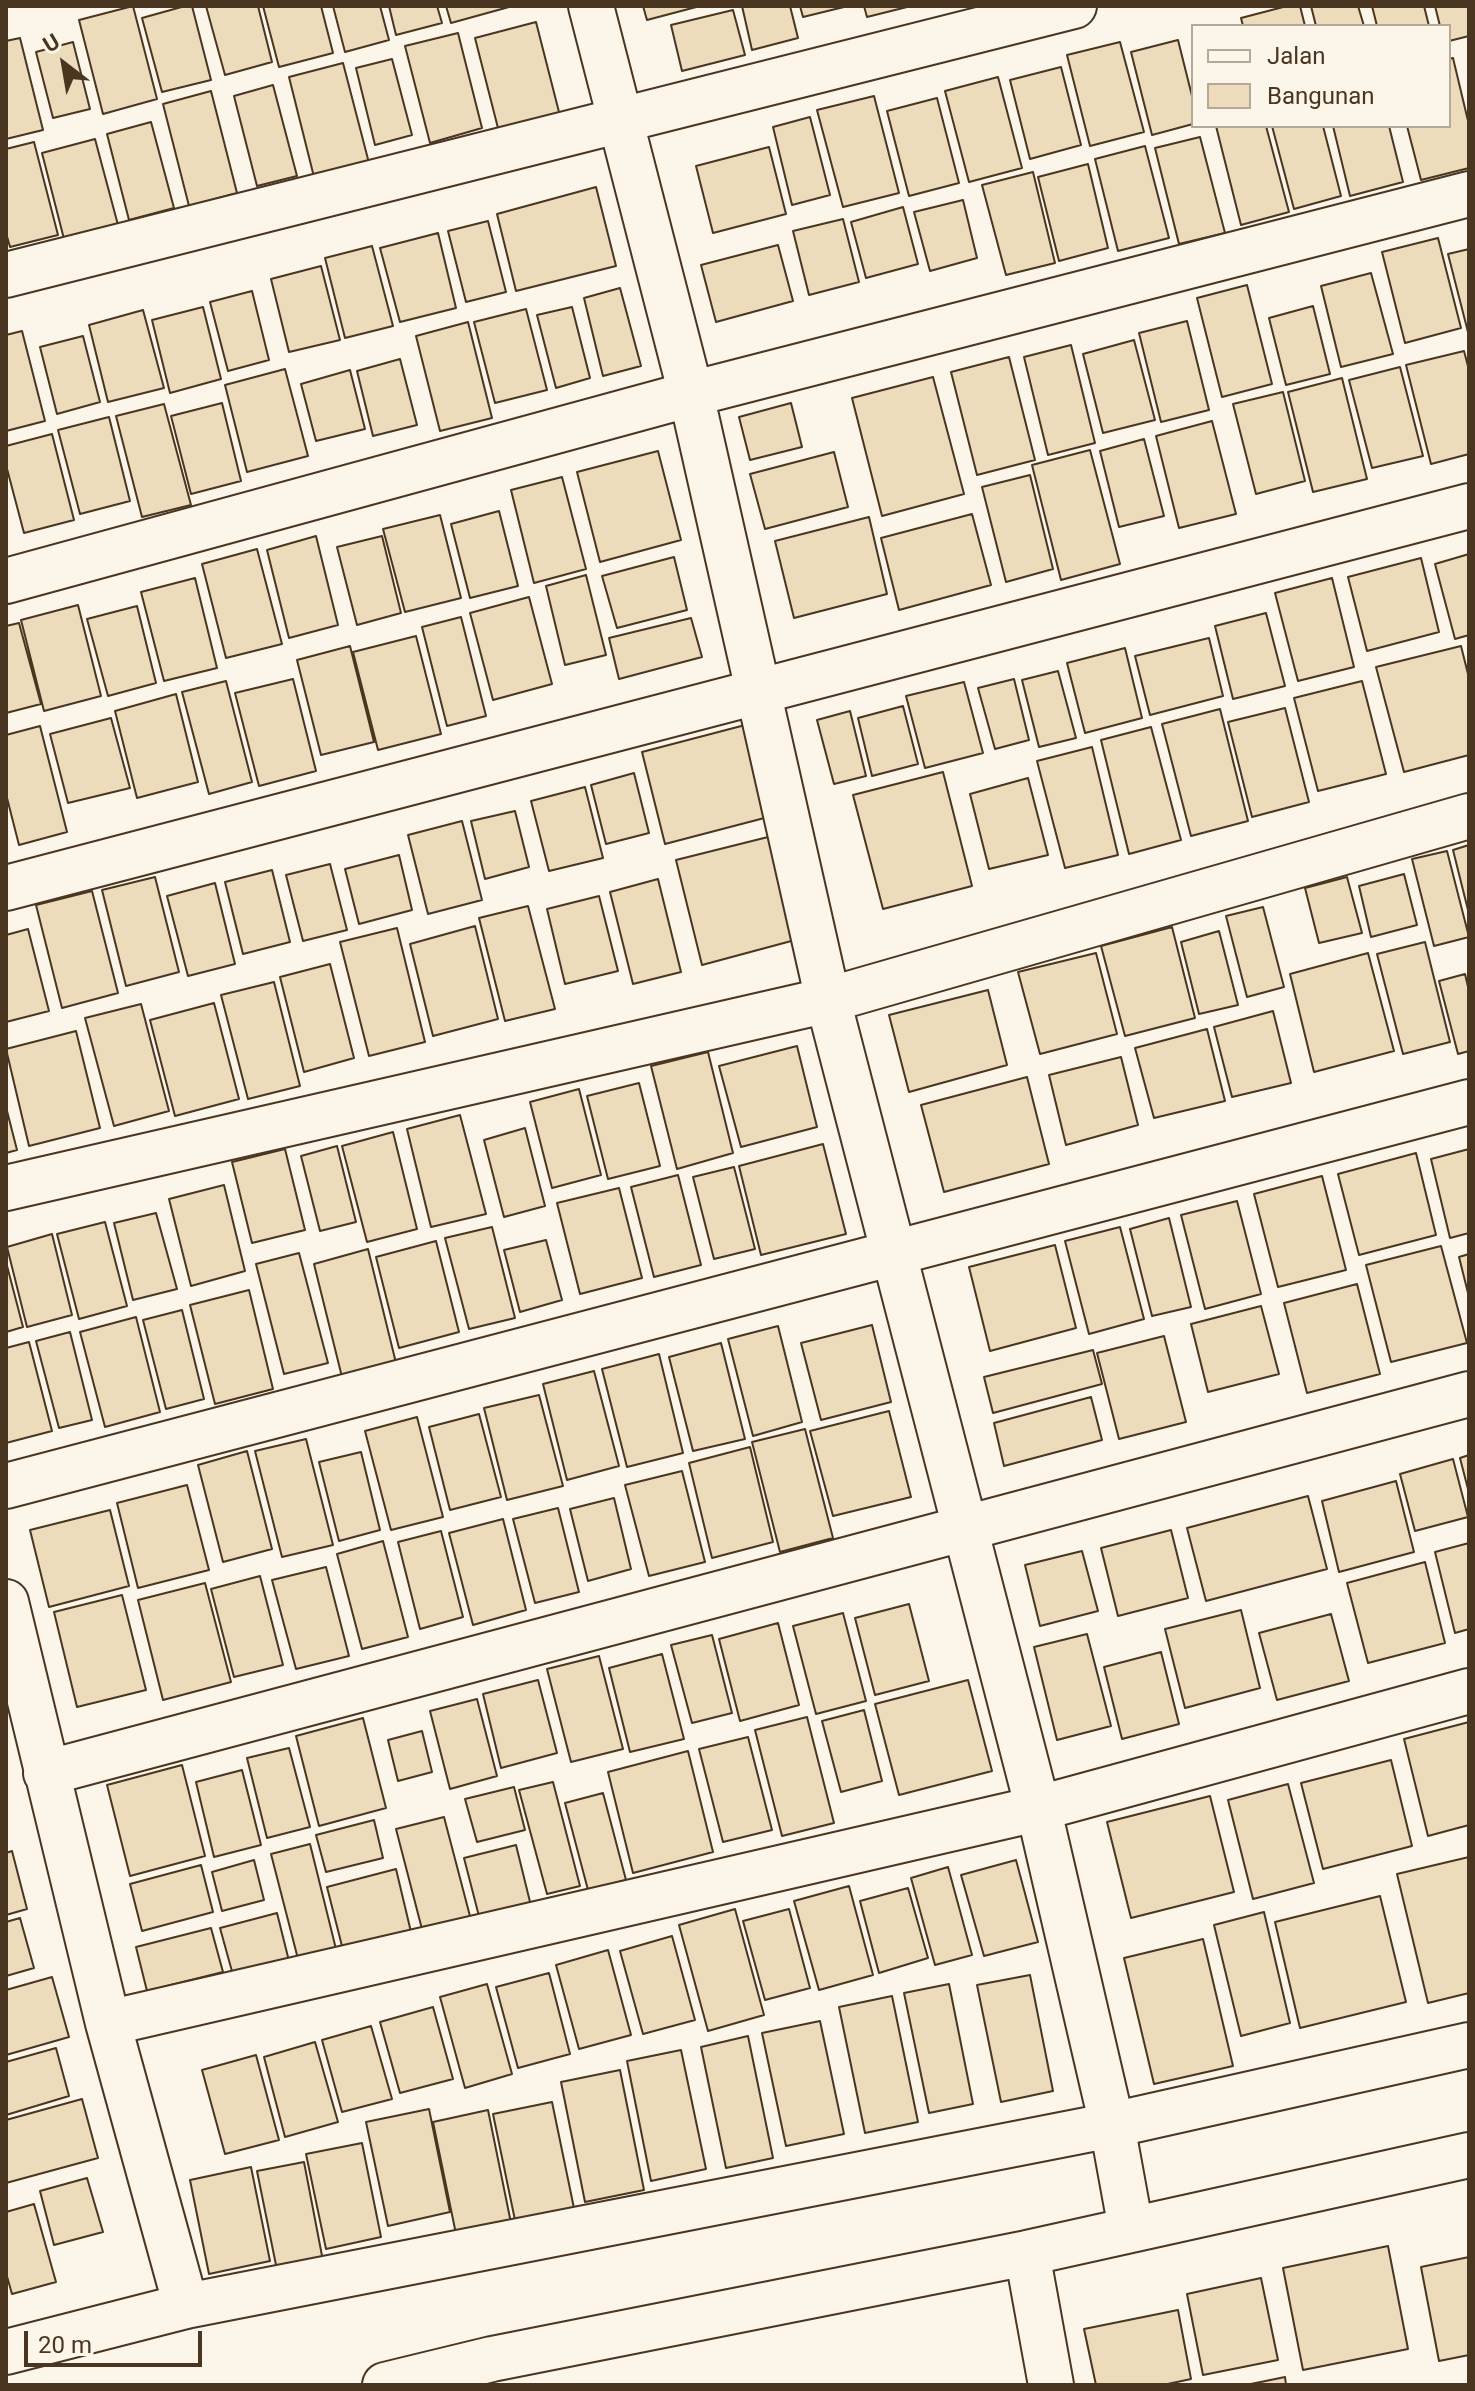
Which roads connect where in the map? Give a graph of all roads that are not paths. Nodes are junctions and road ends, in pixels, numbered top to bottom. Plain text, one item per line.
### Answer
1 (591, 6) edge
2 (1074, 6) edge
3 (621, 123) junction
4 (1469, 194) edge
5 (6, 275) edge
6 (691, 394) junction
7 (1469, 506) edge
8 (6, 581) edge
9 (760, 692) junction
10 (1469, 816) edge
11 (6, 888) edge
12 (828, 1000) junction
13 (1469, 1102) edge
14 (6, 1188) edge
15 (891, 1252) junction
16 (1469, 1394) edge
17 (6, 1486) edge
18 (962, 1529) junction
19 (6, 1602) edge
20 (1469, 1691) edge
21 (46, 1773) junction
22 (1036, 1809) junction
23 (108, 2023) junction
24 (1469, 2045) edge
25 (1112, 2125) junction
26 (1469, 2155) edge
27 (1131, 2229) junction
28 (1027, 2253) junction
29 (186, 2306) junction
30 (6, 2352) edge
31 (492, 2359) junction
32 (385, 2385) edge
33 (527, 2385) edge
34 (1051, 2385) edge

1 - 3 street
2 - 3 street
3 - 5 street
3 - 6 street
4 - 6 street
6 - 8 street
6 - 9 street
7 - 9 street
9 - 11 street
9 - 12 street
10 - 12 street
12 - 14 street
12 - 15 street
13 - 15 street
15 - 17 street
15 - 18 street
16 - 18 street
18 - 21 street
18 - 22 street
19 - 21 street
20 - 22 street
21 - 23 street
22 - 23 street
22 - 25 street
23 - 29 street
24 - 25 street
25 - 27 street
25 - 29 street
26 - 27 street
27 - 28 street
28 - 31 street
28 - 34 street
29 - 30 street
31 - 32 street
31 - 33 street

